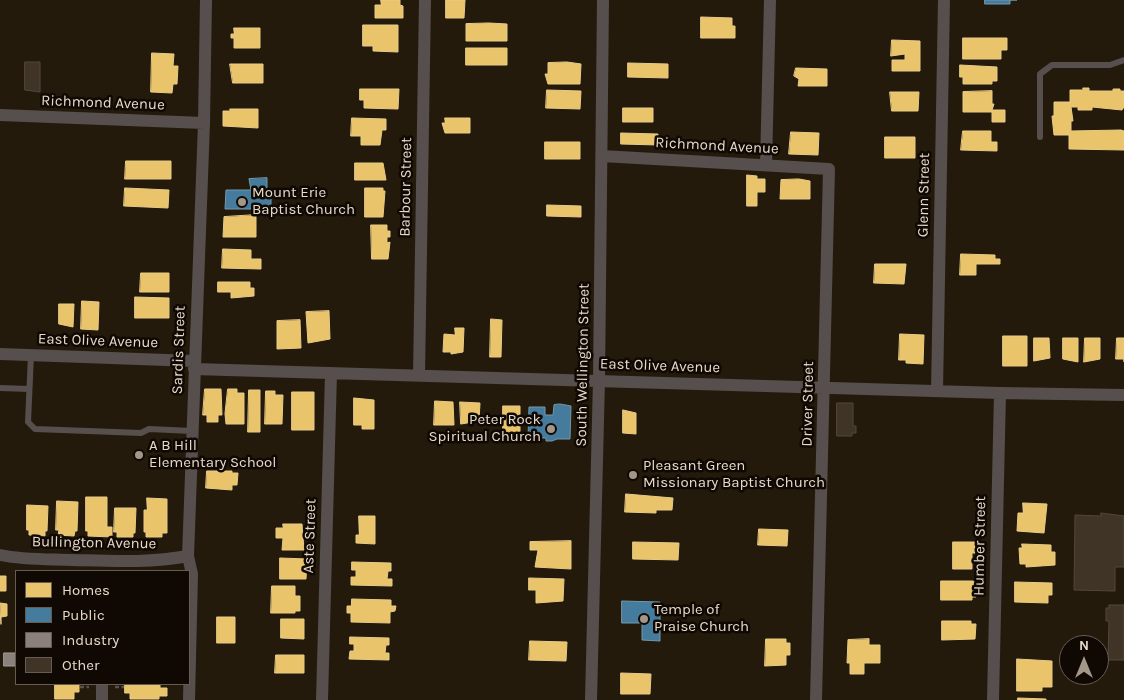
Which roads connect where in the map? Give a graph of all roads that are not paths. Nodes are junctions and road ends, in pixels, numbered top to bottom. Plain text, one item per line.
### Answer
1 (206, 0) edge
2 (425, 0) edge
3 (603, 0) edge
4 (770, 0) edge
5 (944, 0) edge
6 (1124, 60) edge
7 (0, 115) edge
8 (204, 123) junction
9 (1040, 137) dead end
10 (602, 156) junction
11 (766, 165) junction
12 (829, 169) joint
13 (0, 354) edge
14 (31, 355) junction
15 (194, 365) junction
16 (331, 373) junction
17 (419, 375) junction
18 (599, 380) junction
19 (0, 388) edge
20 (824, 388) junction
21 (29, 389) junction
22 (937, 391) junction
23 (1000, 394) junction
24 (1124, 395) edge
25 (192, 431) junction
26 (0, 555) edge
27 (188, 556) junction
28 (107, 566) edge
29 (190, 658) edge
30 (189, 685) edge
31 (102, 686) edge
32 (102, 700) edge
33 (189, 700) edge
34 (322, 700) edge
35 (591, 700) edge
36 (816, 700) edge
37 (993, 700) edge

1 - 8 street, Sardis Street
2 - 17 street, Barbour Street
3 - 10 street, South Wellington Street
4 - 11 street
5 - 22 street, Glenn Street
6 - 9 lane
7 - 8 street, Richmond Avenue
8 - 15 street, Sardis Street
10 - 11 street, Richmond Avenue
10 - 18 street, South Wellington Street
11 - 12 street, Richmond Avenue
12 - 20 street, Driver Street
13 - 14 street, East Olive Avenue
14 - 15 street, East Olive Avenue
14 - 21 lane
15 - 16 street, East Olive Avenue
15 - 25 street, Sardis Street
16 - 17 street, East Olive Avenue
16 - 34 street, Aste Street
17 - 18 street, East Olive Avenue
18 - 20 street, East Olive Avenue
18 - 35 street, South Wellington Street
19 - 21 lane
20 - 22 street, East Olive Avenue
20 - 36 street, Driver Street
21 - 25 lane
22 - 23 street, East Olive Avenue
23 - 24 street, East Olive Avenue
23 - 37 street, Humber Street
25 - 27 street, Sardis Street
26 - 28 street, Bullington Avenue
27 - 28 street, Bullington Avenue
27 - 29 street, Sardis Street
30 - 33 street, Sardis Street
31 - 32 street

